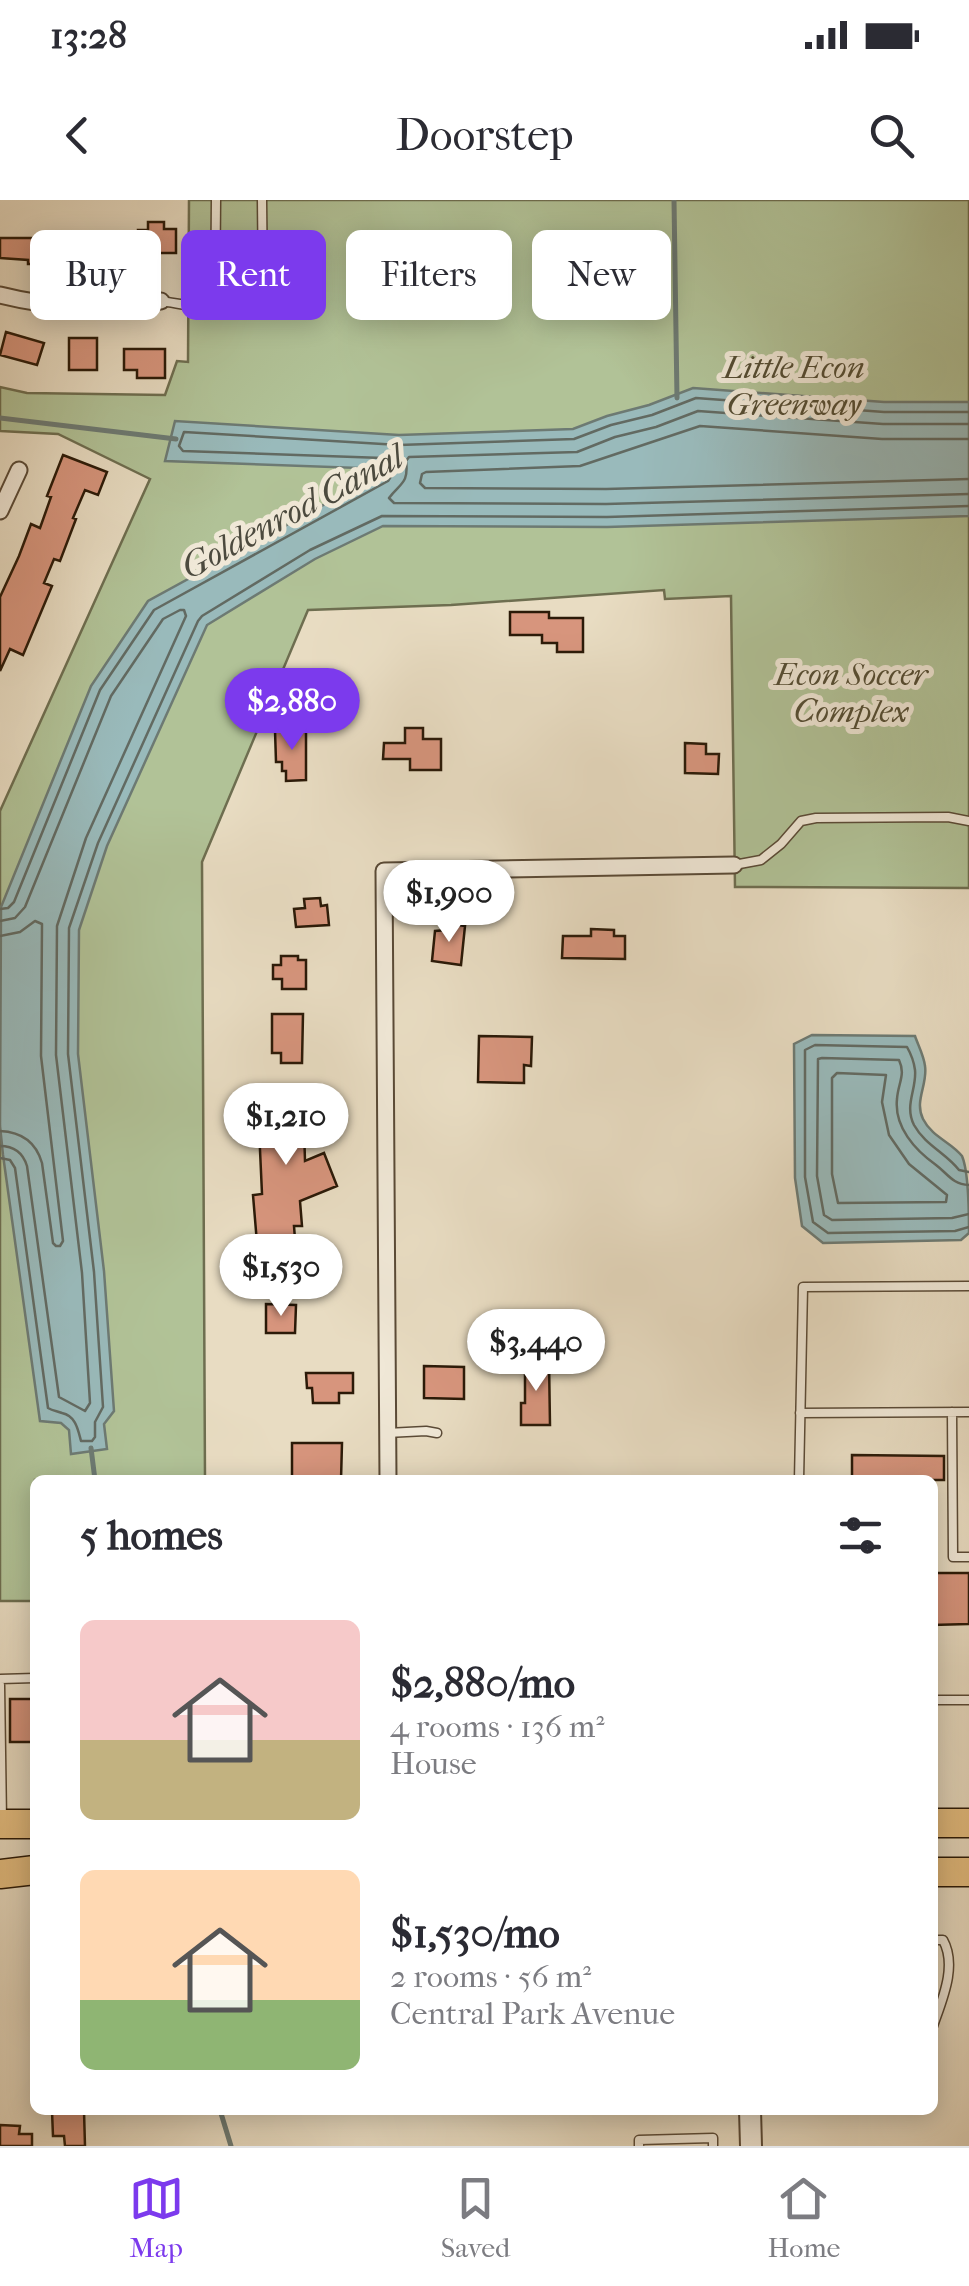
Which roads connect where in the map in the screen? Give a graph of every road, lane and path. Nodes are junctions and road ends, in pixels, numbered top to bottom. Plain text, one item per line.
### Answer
1 (216, 200) edge
2 (262, 200) edge
3 (216, 230) edge
4 (262, 230) edge
5 (0, 295) edge
6 (161, 301) edge
7 (30, 302) edge
8 (181, 304) edge
9 (19, 470) dead end
10 (0, 511) edge
11 (969, 821) edge
12 (734, 865) joint
13 (969, 1286) edge
14 (952, 1412) junction
15 (969, 1412) edge
16 (800, 1413) junction
17 (387, 1433) junction
18 (437, 1433) dead end
19 (388, 1475) edge
20 (799, 1475) edge
21 (969, 1557) edge
22 (30, 1679) edge
23 (0, 1682) edge
24 (938, 1700) edge
25 (969, 1700) edge
26 (938, 1823) edge
27 (969, 1823) edge
28 (1, 1824) edge
29 (30, 1824) edge
30 (30, 1872) edge
31 (938, 1872) edge
32 (969, 1872) edge
33 (0, 1874) edge
34 (938, 1940) edge
35 (938, 2011) edge
36 (750, 2115) edge
37 (638, 2146) edge
38 (712, 2146) edge
39 (750, 2146) edge

1 - 3 lane
2 - 4 lane
5 - 7 street
6 - 8 lane
9 - 10 street
11 - 12 lane
12 - 17 street
13 - 16 lane
14 - 15 lane
14 - 16 lane
14 - 21 lane
16 - 20 lane
17 - 18 lane
17 - 19 street
22 - 23 lane
23 - 28 lane
24 - 25 lane
26 - 27 highway
28 - 29 highway
30 - 33 highway
31 - 32 highway
34 - 35 lane
36 - 39 street
37 - 38 lane

